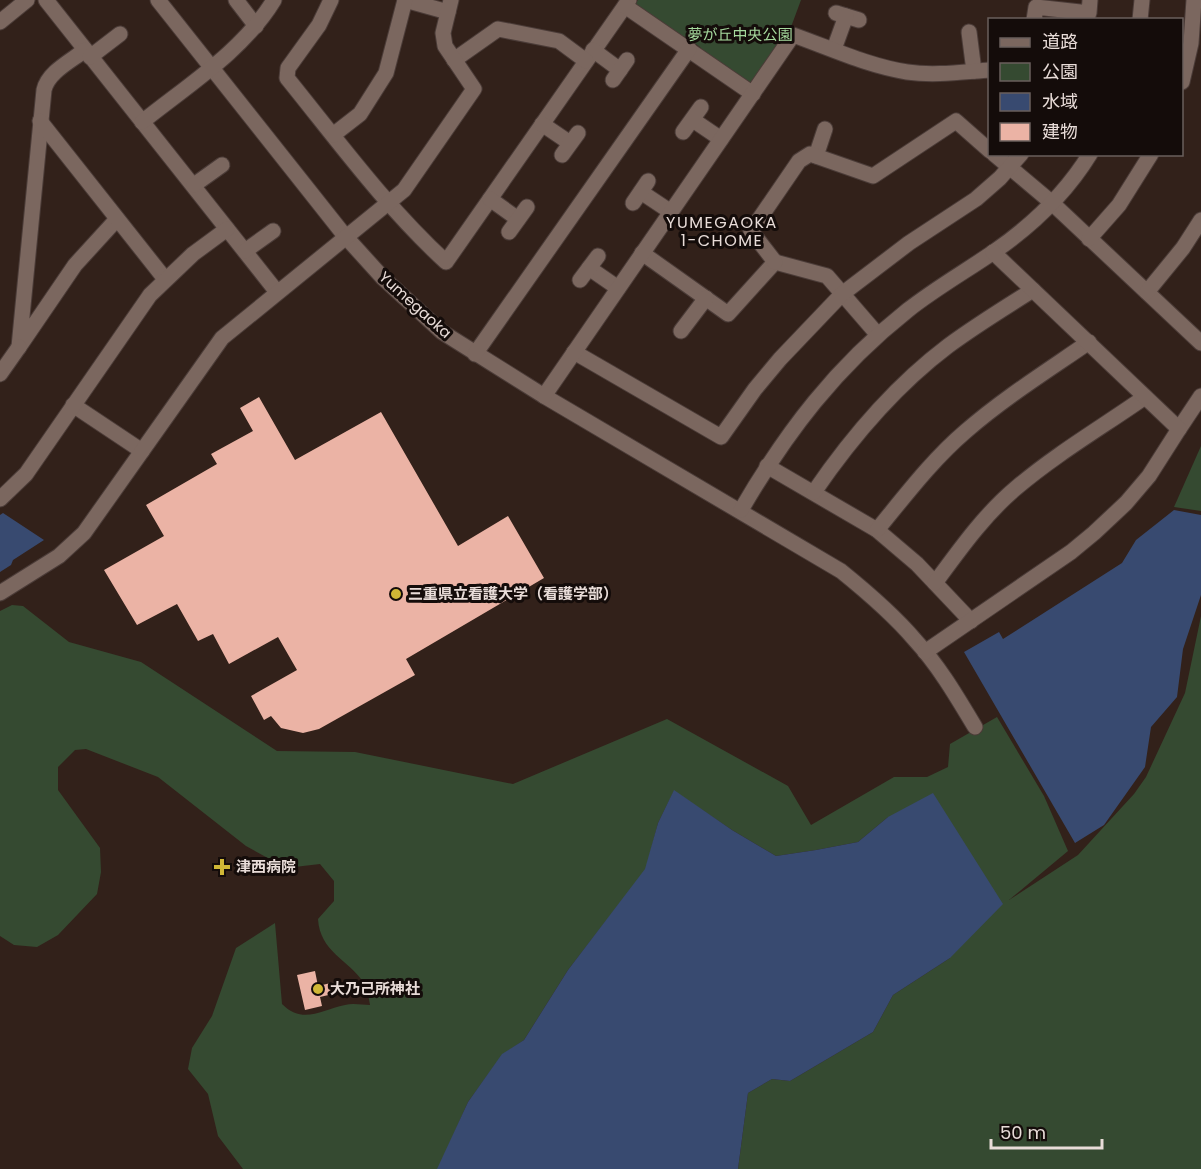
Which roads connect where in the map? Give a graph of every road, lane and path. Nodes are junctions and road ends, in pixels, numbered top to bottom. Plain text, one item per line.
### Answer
1 (27, 0) edge
2 (46, 0) edge
3 (158, 0) edge
4 (236, 0) edge
5 (274, 0) edge
6 (331, 0) edge
7 (405, 0) edge
8 (1090, 0) edge
9 (1142, 0) edge
10 (1194, 0) edge
11 (627, 3) edge
12 (450, 6) edge
13 (847, 16) dead end
14 (1034, 18) edge
15 (1140, 18) edge
16 (0, 21) edge
17 (256, 26) junction
18 (969, 32) dead end
19 (120, 34) dead end
20 (689, 49) junction
21 (834, 49) junction
22 (88, 53) junction
23 (590, 55) junction
24 (454, 60) junction
25 (212, 67) junction
26 (620, 70) dead end
27 (982, 71) edge
28 (1183, 78) edge
29 (753, 94) junction
30 (692, 120) dead end
31 (39, 121) junction
32 (142, 122) junction
33 (542, 124) junction
34 (825, 129) dead end
35 (333, 135) junction
36 (721, 140) junction
37 (570, 144) dead end
38 (988, 149) edge
39 (816, 156) junction
40 (996, 156) edge
41 (1019, 156) edge
42 (1088, 156) edge
43 (1150, 156) edge
44 (222, 164) dead end
45 (1009, 168) junction
46 (194, 185) junction
47 (641, 192) dead end
48 (490, 199) junction
49 (1051, 202) junction
50 (387, 203) junction
51 (671, 212) junction
52 (117, 219) junction
53 (1201, 220) edge
54 (227, 229) junction
55 (272, 230) dead end
56 (509, 232) dead end
57 (345, 236) junction
58 (1089, 238) junction
59 (245, 251) junction
60 (993, 252) junction
61 (642, 253) junction
62 (775, 262) junction
63 (589, 268) dead end
64 (165, 279) junction
65 (618, 288) junction
66 (1033, 290) junction
67 (277, 292) junction
68 (1147, 292) junction
69 (842, 294) junction
70 (706, 298) junction
71 (681, 331) dead end
72 (878, 335) junction
73 (1089, 342) junction
74 (1201, 343) edge
75 (19, 346) junction
76 (574, 352) junction
77 (476, 354) junction
78 (0, 374) edge
79 (544, 396) junction
80 (1201, 396) edge
81 (1145, 397) junction
82 (73, 405) junction
83 (1179, 429) junction
84 (142, 451) junction
85 (767, 466) junction
86 (813, 492) junction
87 (0, 500) edge
88 (741, 510) junction
89 (877, 530) junction
90 (935, 582) junction
91 (0, 593) edge
92 (971, 621) junction
93 (925, 652) junction
94 (975, 727) dead end

1 - 16 street
2 - 22 street
3 - 25 street, Yumegaoka
4 - 17 street
5 - 17 street
6 - 35 street
7 - 12 street
7 - 35 street
8 - 14 street
9 - 15 street
10 - 28 street
11 - 20 street
11 - 23 street
12 - 24 street
13 - 21 street
17 - 25 street
18 - 27 street
19 - 22 street
20 - 29 street
20 - 77 street
21 - 27 street
21 - 29 street
22 - 31 street
22 - 32 street
23 - 24 street
23 - 26 street
23 - 33 street
24 - 50 street
25 - 32 street
25 - 57 street, Yumegaoka
29 - 36 street
30 - 36 street
31 - 52 street
31 - 75 street
32 - 46 street
33 - 37 street
33 - 48 street
34 - 39 street
35 - 50 street
36 - 51 street
38 - 39 street
39 - 62 street
40 - 45 street
41 - 45 street
42 - 49 street
43 - 58 street
44 - 46 street
45 - 49 street
45 - 69 street
46 - 54 street
47 - 51 street
48 - 50 street
48 - 56 street
49 - 58 street
49 - 60 street
50 - 57 street
51 - 61 street
52 - 64 street
52 - 75 street
53 - 68 street
54 - 59 street
54 - 64 street
55 - 59 street
57 - 67 street
57 - 77 street, Yumegaoka
58 - 68 street
59 - 67 street
60 - 66 street
60 - 72 street
61 - 65 street
61 - 70 street
62 - 69 street
62 - 70 street
63 - 65 street
64 - 82 street
65 - 76 street
66 - 73 street
66 - 86 street
67 - 84 street
68 - 74 street
69 - 72 street
69 - 76 street
70 - 71 street
72 - 85 street
73 - 81 street
73 - 89 street
75 - 78 street
76 - 79 street
77 - 79 street, Yumegaoka
79 - 88 street, Yumegaoka
80 - 83 street
81 - 83 street
81 - 90 street
82 - 84 street
82 - 87 street
83 - 92 street
84 - 91 street
85 - 86 street
85 - 88 street
86 - 89 street
88 - 93 street, Yumegaoka
89 - 90 street
90 - 92 street
92 - 93 street
93 - 94 street, Yumegaoka

